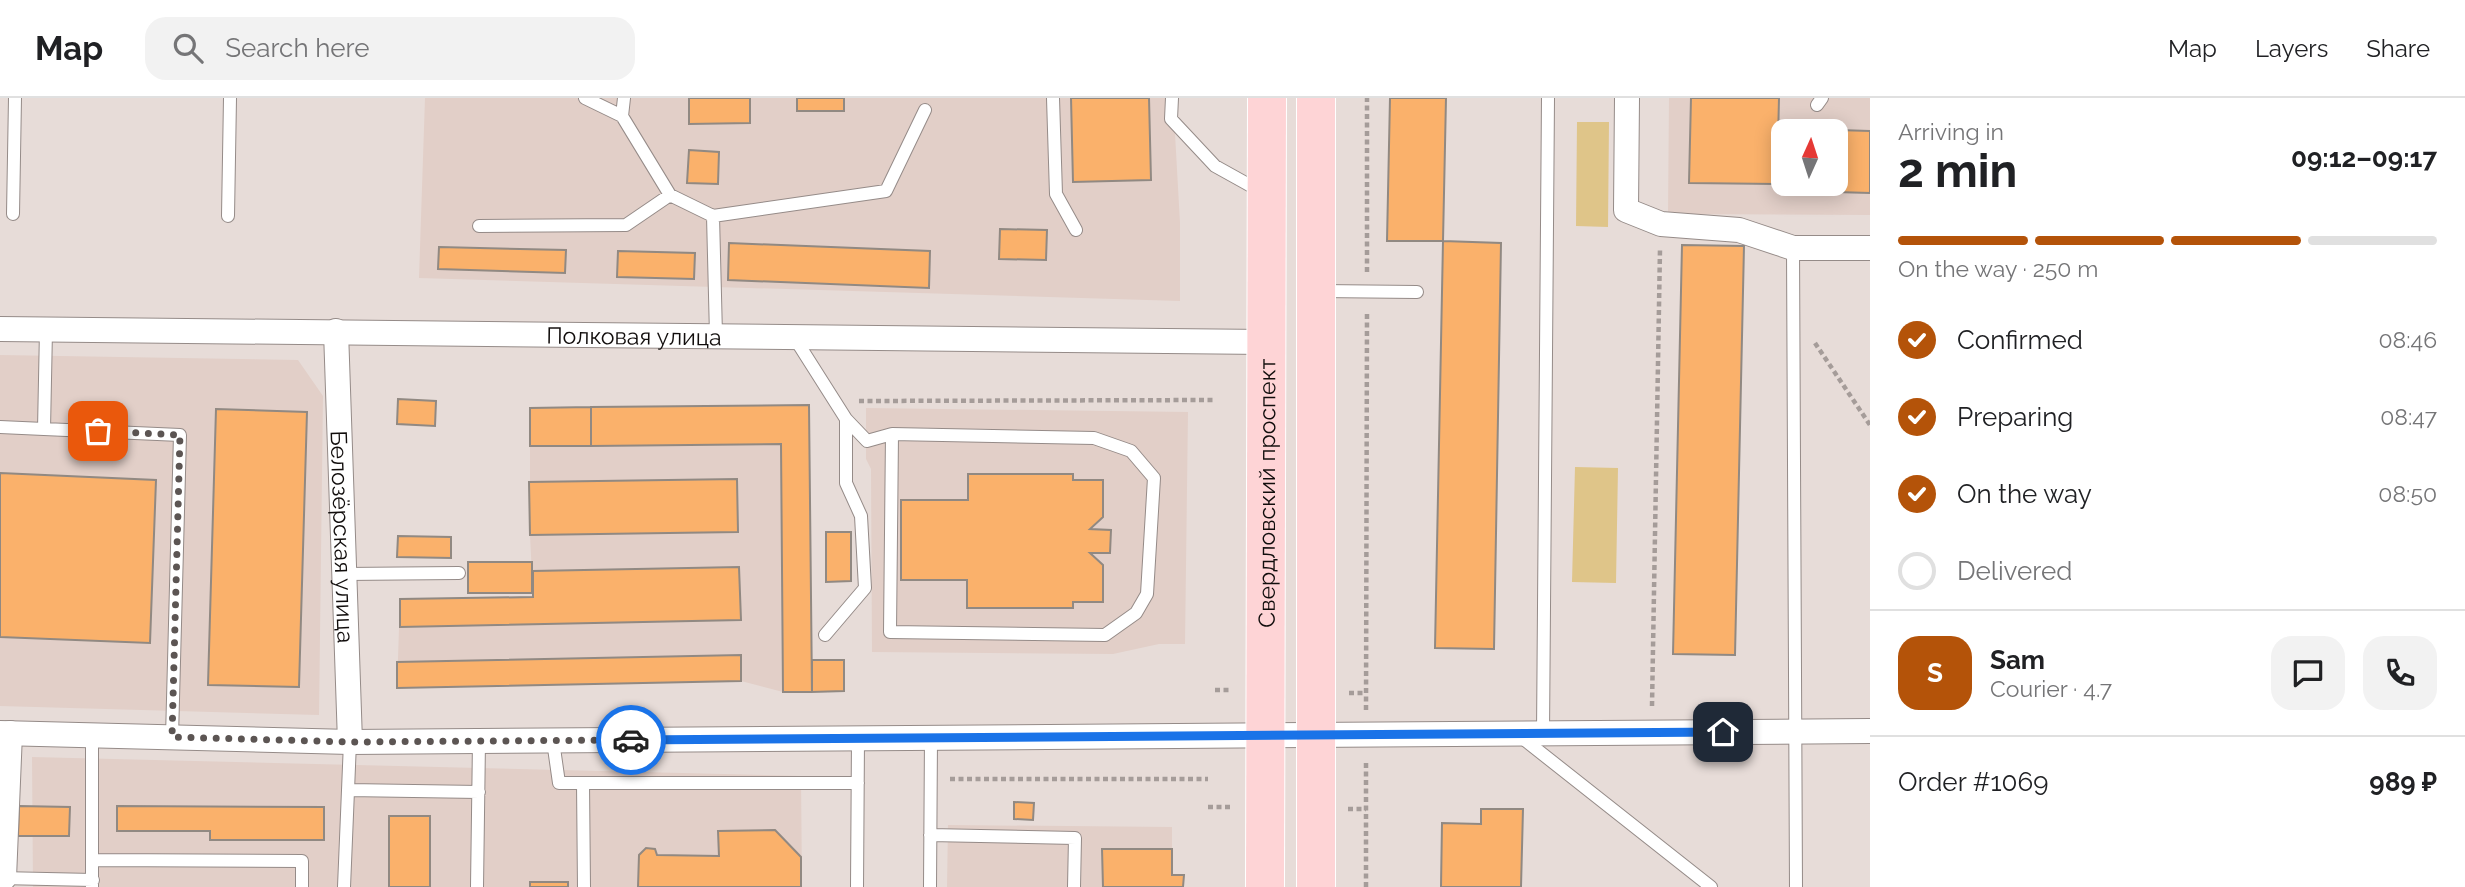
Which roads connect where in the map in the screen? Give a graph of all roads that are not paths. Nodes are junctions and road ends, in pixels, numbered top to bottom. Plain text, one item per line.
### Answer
1 (15, 98) edge
2 (230, 98) edge
3 (585, 98) edge
4 (624, 98) edge
5 (1054, 98) edge
6 (1172, 98) edge
7 (1267, 98) edge
8 (1316, 98) edge
9 (1548, 98) edge
10 (1627, 98) edge
11 (925, 110) dead end
12 (622, 117) junction
13 (1267, 194) junction
14 (670, 195) junction
15 (13, 214) dead end
16 (228, 216) dead end
17 (713, 216) junction
18 (479, 226) dead end
19 (1076, 230) dead end
20 (1793, 248) junction
21 (1870, 248) edge
22 (1316, 291) junction
23 (1417, 292) dead end
24 (0, 329) edge
25 (46, 330) junction
26 (336, 331) junction
27 (716, 335) junction
28 (794, 337) junction
29 (1266, 342) junction
30 (846, 419) junction
31 (0, 427) edge
32 (44, 429) junction
33 (892, 434) junction
34 (458, 573) dead end
35 (344, 574) junction
36 (825, 635) dead end
37 (1870, 731) edge
38 (1794, 732) junction
39 (5, 733) edge
40 (1266, 734) junction
41 (1317, 734) junction
42 (1518, 734) junction
43 (1543, 734) junction
44 (92, 735) junction
45 (172, 737) junction
46 (931, 738) junction
47 (858, 739) junction
48 (479, 741) junction
49 (553, 741) junction
50 (350, 742) junction
51 (583, 783) junction
52 (858, 783) junction
53 (348, 790) junction
54 (478, 792) junction
55 (930, 835) junction
56 (93, 860) junction
57 (2, 878) edge
58 (92, 883) edge
59 (302, 887) edge
60 (344, 887) edge
61 (477, 887) edge
62 (583, 887) edge
63 (857, 887) edge
64 (930, 887) edge
65 (1074, 887) edge
66 (1265, 887) edge
67 (1316, 887) edge
68 (1711, 887) edge
69 (1796, 887) edge

1 - 15 lane
2 - 16 lane
3 - 12 lane
4 - 12 lane
5 - 19 lane
6 - 13 lane
7 - 13 main road, Свердловский проспект
8 - 22 main road
9 - 43 lane
10 - 20 street
11 - 17 lane
12 - 14 lane
13 - 29 main road, Свердловский проспект
14 - 17 lane
14 - 18 lane
17 - 27 lane
20 - 21 street
20 - 38 lane
22 - 23 lane
22 - 41 main road
24 - 25 street, Полковая улица
25 - 26 street, Полковая улица
25 - 32 lane
26 - 27 street, Полковая улица
26 - 35 street, Белозёрская улица
27 - 28 street, Полковая улица
28 - 29 street, Полковая улица
28 - 30 lane
29 - 40 main road, Свердловский проспект
30 - 33 lane
30 - 36 lane
31 - 32 lane
32 - 45 lane
33 - 33 lane
34 - 35 lane
35 - 50 street, Белозёрская улица
37 - 38 street
38 - 43 street
38 - 69 lane
39 - 44 street
39 - 57 street
40 - 41 street
40 - 46 street
40 - 66 main road, Свердловский проспект
41 - 42 street
41 - 67 main road
42 - 43 street
42 - 68 lane
44 - 45 street
44 - 56 lane
45 - 50 street
46 - 47 street
46 - 55 lane
47 - 49 street
47 - 52 lane
48 - 49 street
48 - 50 street
48 - 54 lane
49 - 51 lane
50 - 53 lane
51 - 52 lane
51 - 62 lane
52 - 63 lane
53 - 54 lane
53 - 60 lane
54 - 61 lane
55 - 64 lane
55 - 65 lane
56 - 58 lane
56 - 59 lane
57 - 58 lane

